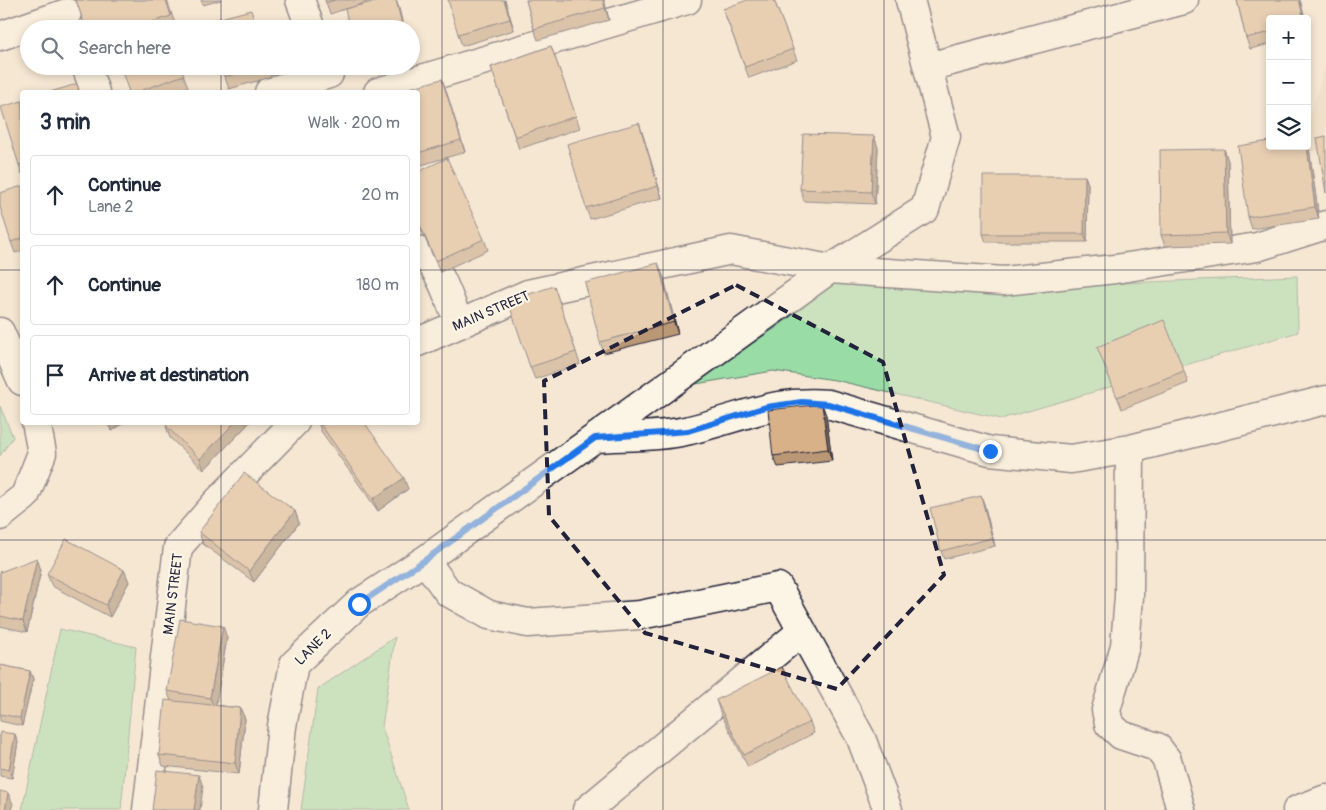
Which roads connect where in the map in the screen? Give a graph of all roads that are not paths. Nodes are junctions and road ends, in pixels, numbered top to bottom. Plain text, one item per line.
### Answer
1 (300, 0) edge
2 (687, 0) edge
3 (910, 0) edge
4 (1184, 0) edge
5 (68, 14) edge
6 (49, 20) edge
7 (308, 20) edge
8 (20, 30) edge
9 (0, 36) edge
10 (928, 67) junction
11 (89, 75) edge
12 (331, 77) edge
13 (94, 90) edge
14 (277, 90) edge
15 (385, 90) edge
16 (1326, 225) edge
17 (420, 252) edge
18 (830, 269) junction
19 (458, 324) junction
20 (0, 332) edge
21 (420, 341) edge
22 (20, 377) edge
23 (1326, 400) edge
24 (37, 425) edge
25 (292, 425) edge
26 (595, 438) junction
27 (1130, 449) junction
28 (0, 516) edge
29 (425, 560) junction
30 (802, 631) junction
31 (1326, 799) edge
32 (147, 810) edge
33 (273, 810) edge
34 (587, 810) edge
35 (888, 810) edge
36 (1181, 810) edge
37 (1297, 810) edge

1 - 7 street
2 - 15 street
3 - 10 street, LANE 2
4 - 10 street
5 - 6 street
8 - 9 street
10 - 18 street, LANE 2
11 - 13 street
12 - 14 street
16 - 18 street, MAIN STREET
17 - 19 street
18 - 19 street, MAIN STREET
18 - 26 street, LANE 2
19 - 21 street, MAIN STREET
20 - 22 street
23 - 27 street
24 - 28 street
25 - 32 street, MAIN STREET
26 - 27 street
26 - 29 street, LANE 2
27 - 36 street
29 - 30 street
29 - 33 street, LANE 2
30 - 34 street
30 - 35 street
31 - 37 street

